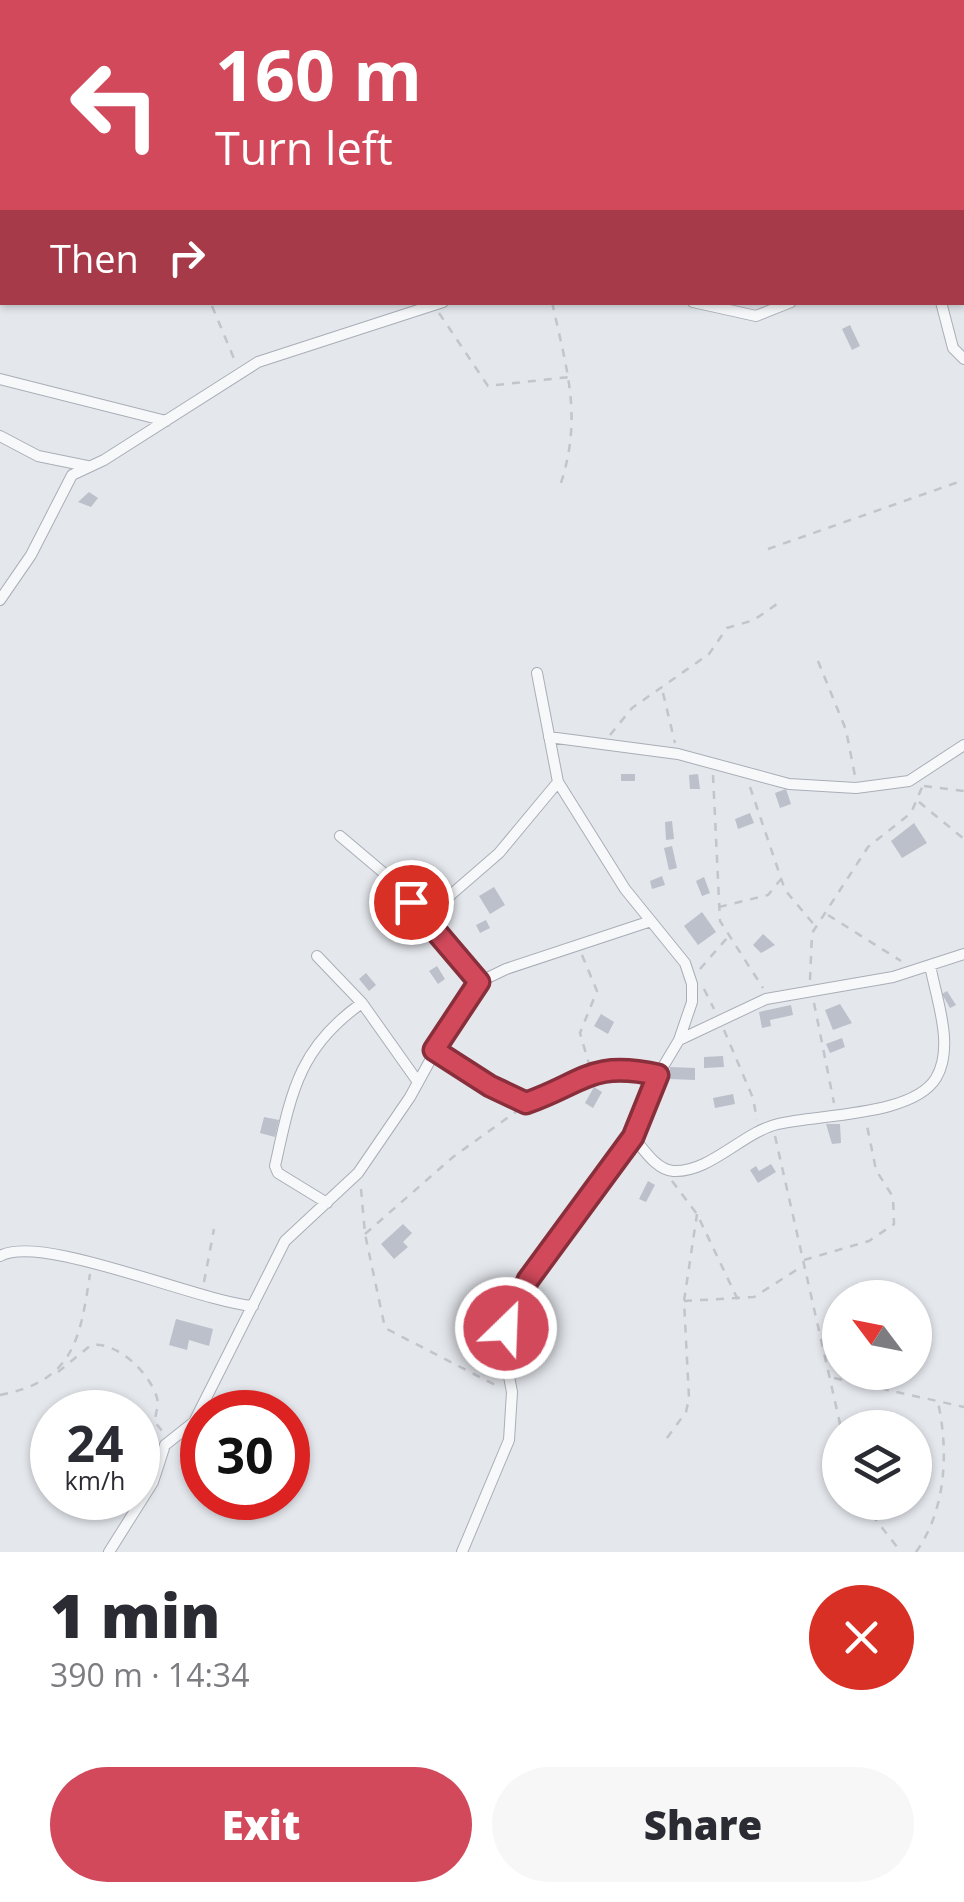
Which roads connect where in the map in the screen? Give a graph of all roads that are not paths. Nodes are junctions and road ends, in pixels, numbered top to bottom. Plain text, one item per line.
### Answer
1 (436, 305) edge
2 (706, 305) edge
3 (784, 305) edge
4 (942, 305) edge
5 (964, 359) edge
6 (0, 379) edge
7 (166, 421) junction
8 (0, 436) edge
9 (88, 466) junction
10 (0, 600) edge
11 (537, 673) dead end
12 (549, 736) junction
13 (964, 745) edge
14 (558, 782) junction
15 (340, 836) dead end
16 (424, 918) junction
17 (648, 922) junction
18 (964, 954) edge
19 (317, 956) dead end
20 (930, 965) junction
21 (479, 982) junction
22 (362, 1003) junction
23 (679, 1040) junction
24 (434, 1050) junction
25 (658, 1075) junction
26 (418, 1082) junction
27 (633, 1137) junction
28 (327, 1203) junction
29 (0, 1256) edge
30 (253, 1306) junction
31 (109, 1552) edge
32 (462, 1552) edge

1 - 7 street
2 - 3 street
4 - 5 street
6 - 7 street
7 - 9 street
8 - 9 street
9 - 10 street
11 - 12 street
12 - 13 street
12 - 14 street
14 - 16 street
14 - 17 street
15 - 16 street
16 - 21 street
17 - 21 street
17 - 23 street
18 - 20 street
19 - 22 street
20 - 23 street
20 - 27 street
21 - 24 street
22 - 26 street
22 - 28 street
23 - 25 street
24 - 25 street
24 - 26 street
25 - 27 street
26 - 28 street
27 - 32 street
28 - 30 street
29 - 30 street
30 - 31 street

